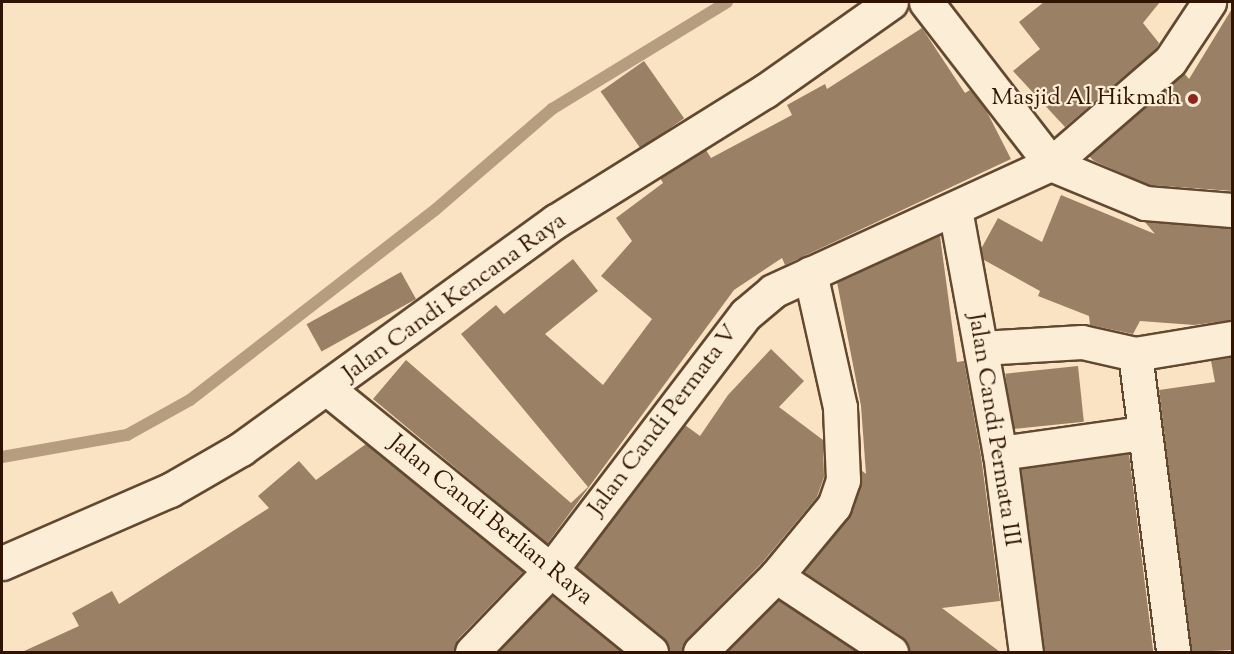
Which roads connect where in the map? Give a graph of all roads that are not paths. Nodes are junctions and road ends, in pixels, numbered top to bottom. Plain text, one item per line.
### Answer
1 (891, 2) edge
2 (926, 2) edge
3 (1209, 2) edge
4 (1051, 165) junction
5 (955, 209) junction
6 (1233, 210) edge
7 (810, 273) junction
8 (1233, 338) edge
9 (981, 348) junction
10 (1135, 354) junction
11 (328, 390) junction
12 (1143, 433) junction
13 (1000, 453) junction
14 (2, 563) edge
15 (549, 571) junction
16 (776, 576) junction
17 (471, 652) edge
18 (651, 652) edge
19 (700, 652) edge
20 (891, 652) edge
21 (1026, 652) edge
22 (1173, 652) edge

1 - 11 street, Jalan Candi Kencana Raya
2 - 4 street
3 - 4 street, Jalan Candi Permata V
4 - 5 street, Jalan Candi Permata V
4 - 6 street
5 - 7 street, Jalan Candi Permata V
5 - 9 street, Jalan Candi Permata III
7 - 15 street, Jalan Candi Permata V
7 - 16 street
8 - 10 street
9 - 10 street
9 - 13 street, Jalan Candi Permata III
10 - 12 street
11 - 14 street, Jalan Candi Kencana Raya
11 - 15 street, Jalan Candi Berlian Raya
12 - 13 street
12 - 22 street
13 - 21 street, Jalan Candi Permata III
15 - 17 street, Jalan Candi Permata V
15 - 18 street, Jalan Candi Berlian Raya
16 - 19 street
16 - 20 street

